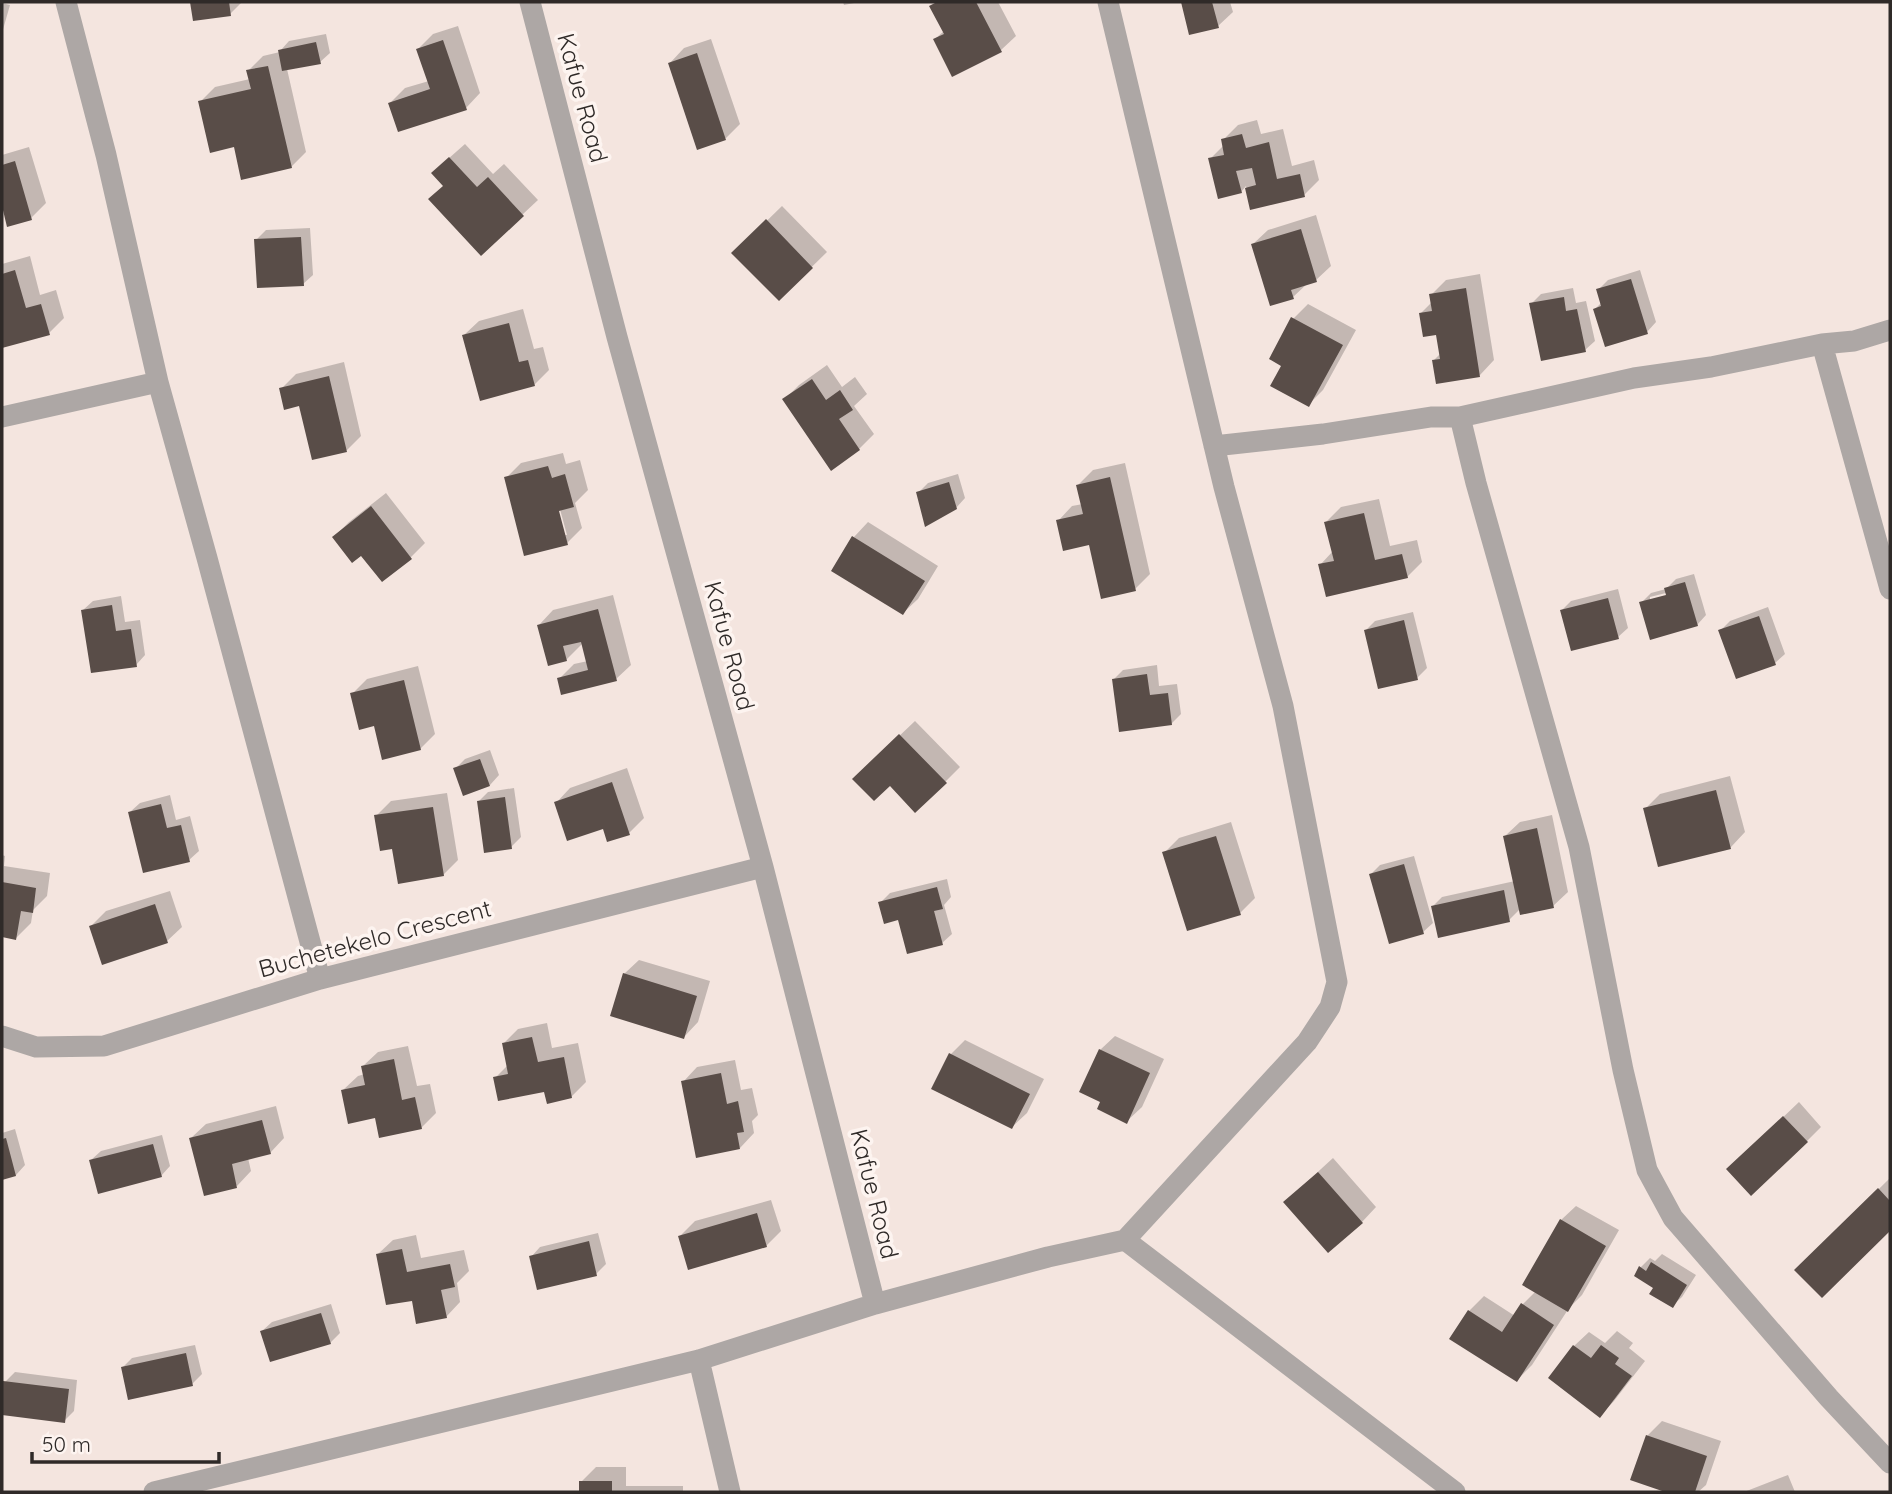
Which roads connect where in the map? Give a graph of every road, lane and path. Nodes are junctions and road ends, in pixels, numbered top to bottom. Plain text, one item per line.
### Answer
1 (66, 2) edge
2 (530, 2) edge
3 (1108, 2) edge
4 (1890, 330) edge
5 (1822, 344) junction
6 (158, 382) junction
7 (2, 417) edge
8 (1460, 417) junction
9 (1214, 446) junction
10 (1890, 589) edge
11 (763, 867) junction
12 (320, 979) junction
13 (2, 1036) edge
14 (1125, 1240) junction
15 (875, 1304) junction
16 (699, 1360) junction
17 (1890, 1463) edge
18 (154, 1492) edge
19 (730, 1492) edge
20 (1455, 1492) edge

1 - 6 street
2 - 11 street, Kafue Road
3 - 9 street
4 - 5 street
5 - 8 street
5 - 10 street
6 - 7 street
6 - 12 street
8 - 9 street
8 - 17 street
9 - 14 street
11 - 12 street, Buchetekelo Crescent
11 - 15 street, Kafue Road
12 - 13 street, Buchetekelo Crescent
14 - 15 street
14 - 20 street
15 - 16 street
16 - 18 street
16 - 19 street

